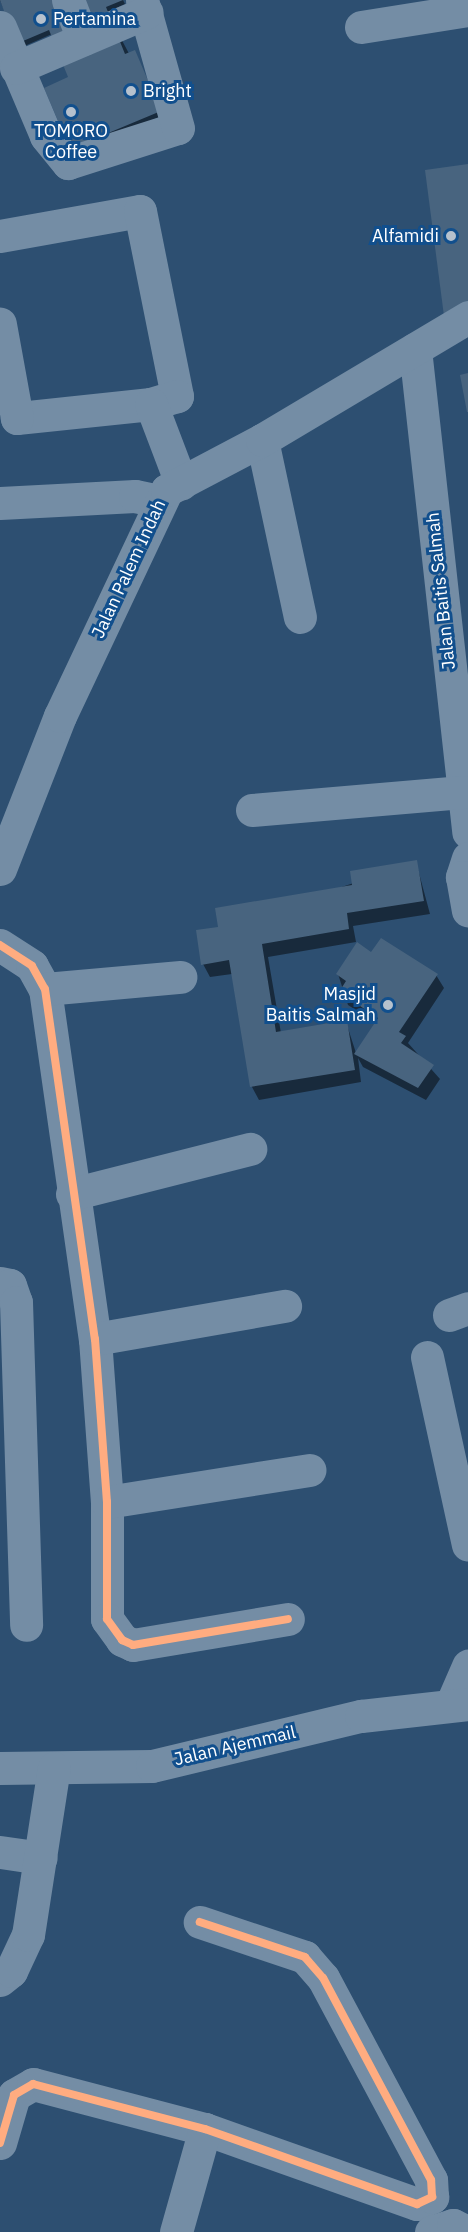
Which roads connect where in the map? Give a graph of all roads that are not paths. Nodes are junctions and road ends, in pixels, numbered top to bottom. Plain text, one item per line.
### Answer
1 (68, 0) edge
2 (145, 6) edge
3 (468, 10) edge
4 (0, 27) edge
5 (361, 27) dead end
6 (83, 39) junction
7 (16, 68) junction
8 (0, 236) edge
9 (468, 317) edge
10 (0, 324) edge
11 (415, 349) junction
12 (160, 403) junction
13 (262, 440) junction
14 (179, 486) junction
15 (0, 503) edge
16 (300, 617) dead end
17 (462, 792) junction
18 (252, 810) dead end
19 (468, 832) edge
20 (468, 858) edge
21 (0, 869) edge
22 (468, 910) edge
23 (0, 945) edge
24 (180, 976) dead end
25 (45, 989) junction
26 (250, 1149) dead end
27 (72, 1194) junction
28 (0, 1283) edge
29 (285, 1306) dead end
30 (95, 1339) junction
31 (428, 1357) dead end
32 (309, 1470) dead end
33 (107, 1502) junction
34 (468, 1545) edge
35 (288, 1619) dead end
36 (26, 1625) dead end
37 (468, 1666) edge
38 (460, 1705) edge
39 (0, 1768) edge
40 (54, 1768) junction
41 (0, 1852) edge
42 (41, 1858) junction
43 (200, 1922) dead end
44 (0, 1980) edge
45 (205, 2130) junction
46 (0, 2143) edge
47 (176, 2232) edge
48 (431, 2232) edge
49 (467, 2232) edge

1 - 6 street
2 - 6 street
2 - 7 street
3 - 5 street
4 - 7 street
6 - 7 street
8 - 12 street
9 - 11 street
10 - 12 street
11 - 13 street
11 - 17 street, Jalan Baitis Salmah
12 - 14 street
13 - 14 street
13 - 16 street
14 - 15 street
14 - 21 street, Jalan Palem Indah
17 - 18 street
17 - 19 street, Jalan Baitis Salmah
20 - 22 street
23 - 25 street
24 - 25 street
25 - 27 street
26 - 27 street
27 - 30 street
28 - 36 street
29 - 30 street
30 - 33 street
31 - 34 street
32 - 33 street
33 - 35 street
37 - 38 street
38 - 40 street, Jalan Ajemmail
39 - 40 street, Jalan Ajemmail
40 - 42 street
41 - 42 street
42 - 44 street
43 - 45 street
45 - 46 street
45 - 47 street
48 - 49 street

